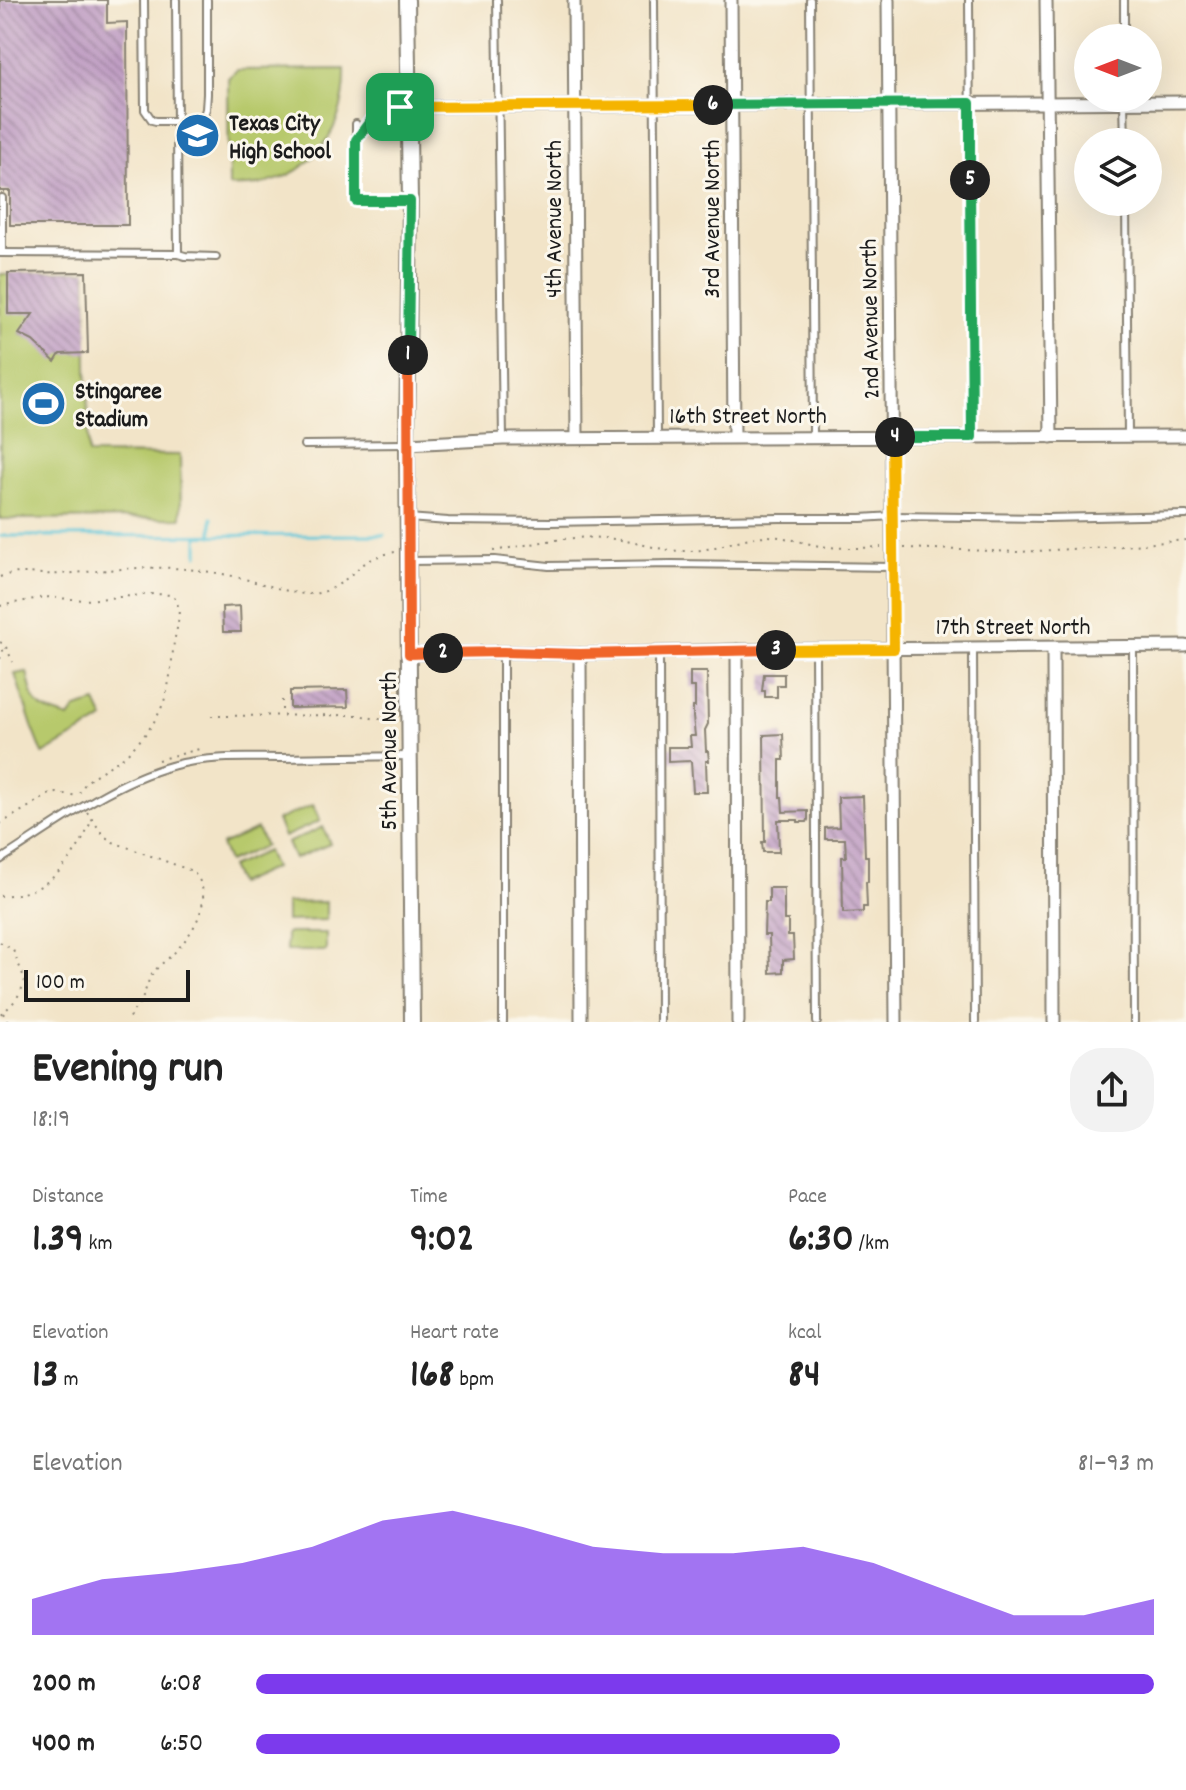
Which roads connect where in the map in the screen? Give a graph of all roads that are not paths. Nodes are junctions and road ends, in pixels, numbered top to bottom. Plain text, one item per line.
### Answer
1 (144, 0) edge
2 (176, 0) edge
3 (207, 0) edge
4 (407, 0) edge
5 (497, 0) edge
6 (574, 0) edge
7 (654, 0) edge
8 (731, 0) edge
9 (810, 0) edge
10 (888, 0) edge
11 (969, 0) edge
12 (1046, 0) edge
13 (1124, 0) edge
14 (1124, 24) edge
15 (378, 94) dead end
16 (385, 101) junction
17 (1162, 101) edge
18 (1074, 102) edge
19 (1186, 102) edge
20 (970, 103) junction
21 (1046, 103) junction
22 (810, 104) junction
23 (889, 104) junction
24 (732, 105) junction
25 (575, 106) junction
26 (654, 106) junction
27 (409, 107) junction
28 (498, 107) junction
29 (177, 121) junction
30 (356, 124) dead end
31 (356, 140) junction
32 (2, 198) dead end
33 (410, 201) junction
34 (1126, 216) edge
35 (1, 253) edge
36 (178, 254) junction
37 (216, 257) dead end
38 (1128, 436) junction
39 (1186, 436) edge
40 (734, 437) junction
41 (813, 437) junction
42 (892, 437) junction
43 (972, 437) junction
44 (1051, 437) junction
45 (577, 438) junction
46 (657, 438) junction
47 (503, 439) junction
48 (407, 444) junction
49 (304, 445) dead end
50 (1186, 515) edge
51 (893, 516) junction
52 (408, 518) junction
53 (408, 561) junction
54 (893, 567) junction
55 (1186, 646) edge
56 (1133, 647) junction
57 (1053, 648) junction
58 (815, 649) junction
59 (894, 649) junction
60 (973, 649) junction
61 (737, 650) junction
62 (503, 652) junction
63 (659, 652) junction
64 (409, 654) junction
65 (580, 654) junction
66 (409, 756) junction
67 (0, 860) edge
68 (412, 1022) edge
69 (503, 1022) edge
70 (581, 1022) edge
71 (660, 1022) edge
72 (738, 1022) edge
73 (817, 1022) edge
74 (896, 1022) edge
75 (975, 1022) edge
76 (1054, 1022) edge
77 (1134, 1022) edge

1 - 29 lane
2 - 29 lane
3 - 29 lane
4 - 27 street, 5th Avenue North
5 - 28 lane
6 - 25 street, 4th Avenue North
7 - 26 lane
8 - 24 street, 3rd Avenue North
9 - 22 lane
10 - 23 street, 2nd Avenue North
11 - 20 lane
12 - 21 street
13 - 14 lane
15 - 16 lane
16 - 27 lane
16 - 31 lane
17 - 19 street
18 - 21 street
20 - 21 street
20 - 23 street
20 - 43 lane
21 - 44 street
22 - 23 street
22 - 24 street
22 - 41 lane
23 - 42 street, 2nd Avenue North
24 - 26 street
24 - 40 street, 3rd Avenue North
25 - 26 street
25 - 28 street
25 - 45 street, 4th Avenue North
26 - 46 lane
27 - 28 street
27 - 33 street, 5th Avenue North
28 - 47 lane
29 - 36 lane
30 - 31 lane
31 - 33 lane
32 - 35 lane
33 - 48 street, 5th Avenue North
34 - 38 lane
35 - 36 lane
36 - 37 lane
38 - 39 street, 16th Street North
38 - 44 street, 16th Street North
40 - 41 street, 16th Street North
40 - 46 street, 16th Street North
41 - 42 street, 16th Street North
42 - 43 street, 16th Street North
42 - 51 street, 2nd Avenue North
43 - 44 street, 16th Street North
45 - 46 street, 16th Street North
45 - 47 street, 16th Street North
47 - 48 street, 16th Street North
48 - 49 lane
48 - 52 street, 5th Avenue North
50 - 51 lane
51 - 52 lane
51 - 54 street, 2nd Avenue North
52 - 53 street, 5th Avenue North
53 - 54 lane
53 - 64 street, 5th Avenue North
54 - 59 street, 2nd Avenue North
55 - 56 street, 17th Street North
56 - 57 street, 17th Street North
56 - 77 lane
57 - 60 street, 17th Street North
57 - 76 street
58 - 59 street, 17th Street North
58 - 61 street, 17th Street North
58 - 73 lane
59 - 60 street, 17th Street North
59 - 74 street, 2nd Avenue North
60 - 75 lane
61 - 63 street, 17th Street North
61 - 72 street
62 - 64 street, 17th Street North
62 - 65 street, 17th Street North
62 - 69 lane
63 - 65 street, 17th Street North
63 - 71 lane
64 - 66 street, 5th Avenue North
65 - 70 street
66 - 67 lane
66 - 68 street, 5th Avenue North

